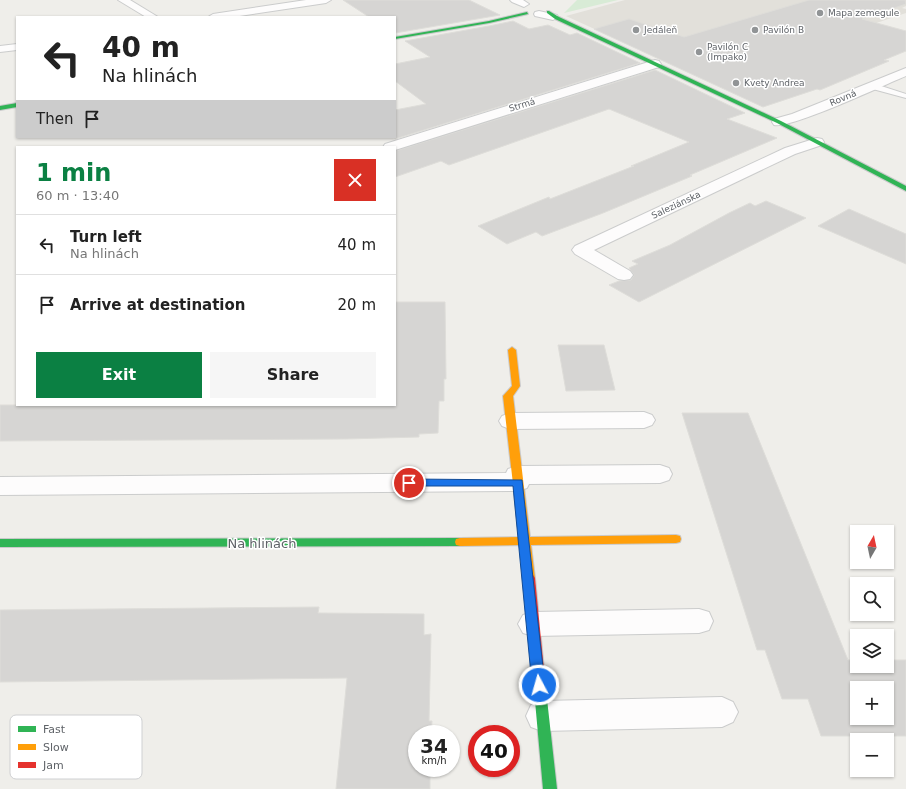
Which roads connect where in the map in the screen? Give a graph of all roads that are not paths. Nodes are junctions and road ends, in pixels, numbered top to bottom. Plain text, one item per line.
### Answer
1 (123, 0) edge
2 (326, 0) edge
3 (521, 7) edge
4 (244, 15) edge
5 (151, 16) edge
6 (228, 16) edge
7 (396, 38) edge
8 (16, 47) edge
9 (0, 49) edge
10 (655, 64) junction
11 (906, 72) edge
12 (872, 86) junction
13 (906, 96) edge
14 (16, 105) edge
15 (0, 108) edge
16 (779, 122) junction
17 (817, 142) junction
18 (393, 146) edge
19 (903, 185) edge
20 (624, 276) dead end
21 (512, 350) dead end
22 (644, 420) dead end
23 (510, 421) junction
24 (660, 474) dead end
25 (518, 479) junction
26 (0, 486) edge
27 (676, 538) dead end
28 (524, 541) junction
29 (0, 543) edge
30 (699, 621) dead end
31 (533, 624) junction
32 (722, 712) dead end
33 (542, 716) junction
34 (550, 789) edge

1 - 5 street
2 - 4 street
3 - 7 street
3 - 10 street
4 - 6 street
8 - 9 street
10 - 16 street
10 - 18 street, Strmá
11 - 12 street, Rovná
12 - 13 lane
12 - 16 street, Rovná
14 - 15 street
16 - 17 street
17 - 19 street
17 - 20 street, Saleziánska
21 - 23 street
22 - 23 street
23 - 25 street
24 - 25 street
25 - 26 street
25 - 28 street
27 - 28 street, Na hlinách
28 - 29 street, Na hlinách
28 - 31 street
30 - 31 street
31 - 33 street
32 - 33 street
33 - 34 street

